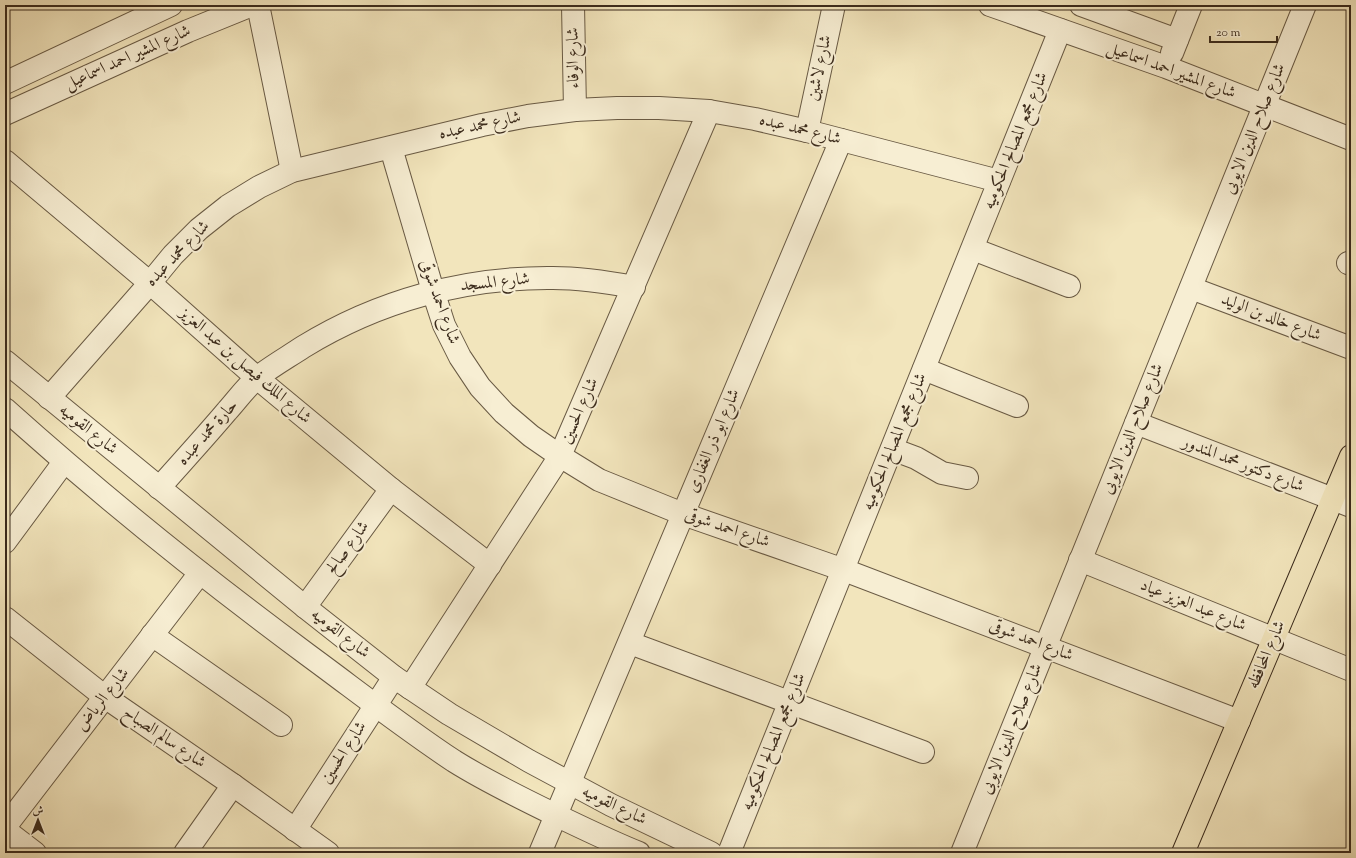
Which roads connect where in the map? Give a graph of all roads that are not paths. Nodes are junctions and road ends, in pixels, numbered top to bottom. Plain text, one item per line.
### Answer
1 (171, 5) edge
2 (252, 5) edge
3 (258, 5) edge
4 (573, 5) edge
5 (834, 5) edge
6 (990, 5) edge
7 (1081, 5) edge
8 (1191, 5) edge
9 (1305, 5) edge
10 (1060, 30) junction
11 (1177, 40) junction
12 (1166, 67) junction
13 (5, 83) edge
14 (1264, 106) junction
15 (575, 110) junction
16 (709, 112) junction
17 (5, 114) edge
18 (807, 131) junction
19 (1351, 138) edge
20 (841, 140) junction
21 (391, 148) junction
22 (5, 161) edge
23 (292, 171) junction
24 (999, 181) junction
25 (972, 249) junction
26 (150, 283) junction
27 (634, 286) junction
28 (1069, 286) dead end
29 (1191, 288) junction
30 (433, 291) junction
31 (1351, 348) edge
32 (5, 362) edge
33 (924, 369) junction
34 (257, 378) junction
35 (49, 398) junction
36 (1017, 406) dead end
37 (5, 409) edge
38 (1136, 423) junction
39 (892, 449) junction
40 (560, 456) junction
41 (1351, 456) edge
42 (64, 462) junction
43 (967, 478) dead end
44 (159, 488) junction
45 (391, 489) junction
46 (1342, 503) edge
47 (683, 514) junction
48 (5, 542) edge
49 (1080, 560) junction
50 (490, 565) junction
51 (844, 570) junction
52 (200, 573) junction
53 (305, 607) junction
54 (5, 618) edge
55 (152, 635) junction
56 (1274, 639) junction
57 (630, 642) junction
58 (1046, 646) junction
59 (1351, 670) edge
60 (402, 682) junction
61 (105, 697) junction
62 (790, 702) junction
63 (375, 705) junction
64 (1239, 721) junction
65 (281, 725) dead end
66 (923, 752) dead end
67 (570, 784) junction
68 (233, 785) junction
69 (556, 815) junction
70 (5, 827) edge
71 (5, 830) edge
72 (295, 830) junction
73 (35, 853) edge
74 (185, 853) edge
75 (328, 853) edge
76 (540, 853) edge
77 (639, 853) edge
78 (712, 853) edge
79 (730, 853) edge
80 (962, 853) edge
81 (1183, 853) edge

1 - 13 street, شارع المشير احمد اسماعيل
2 - 17 street, شارع المشير احمد اسماعيل
3 - 23 street
4 - 15 street, شارع الوفاء
5 - 18 street, شارع لاشين
6 - 10 street, شارع المشير احمد اسماعيل
7 - 11 street, شارع المشير احمد اسماعيل
8 - 11 street
9 - 14 street, شارع صلاح الدين الايوبى
10 - 12 street, شارع المشير احمد اسماعيل
10 - 24 street, شارع مجمع المصالح الحكوميه
11 - 12 street
12 - 14 street, شارع المشير احمد اسماعيل
14 - 19 street, شارع المشير احمد اسماعيل
14 - 29 street, شارع صلاح الدين الايوبى
15 - 16 street, شارع محمد عبده
15 - 21 street, شارع محمد عبده
16 - 18 street, شارع محمد عبده
16 - 27 street, شارع الحسين
18 - 20 street, شارع محمد عبده
20 - 24 street, شارع محمد عبده
20 - 47 street, شارع ابو ذر الغفارى
21 - 23 street, شارع محمد عبده
21 - 30 street, شارع احمد شوقى
22 - 26 street, شارع الملك فيصل بن عبد العزيز
23 - 26 street, شارع محمد عبده
24 - 25 street, شارع مجمع المصالح الحكوميه
25 - 28 street
25 - 33 street, شارع مجمع المصالح الحكوميه
26 - 34 street, شارع الملك فيصل بن عبد العزيز
26 - 35 street, شارع محمد عبده
27 - 30 street, شارع المسجد
27 - 40 street, شارع الحسين
29 - 31 street, شارع خالد بن الوليد
29 - 38 street, شارع صلاح الدين الايوبى
30 - 34 street, شارع المسجد
30 - 40 street, شارع احمد شوقى
32 - 35 street, شارع القوميه
33 - 36 street
33 - 39 street, شارع مجمع المصالح الحكوميه
34 - 44 street, حارة محمد عبده
34 - 45 street, شارع الملك فيصل بن عبد العزيز
35 - 44 street, شارع القوميه
37 - 42 street, شارع القوميه
38 - 46 street, شارع دكتور محمد المندور
38 - 49 street, شارع صلاح الدين الايوبى
39 - 43 street
39 - 51 street, شارع مجمع المصالح الحكوميه
40 - 47 street, شارع احمد شوقى
40 - 50 street, شارع الحسين
41 - 46 main road, شارع المحافظه
42 - 48 street
42 - 52 street, شارع القوميه
44 - 53 street, شارع القوميه
45 - 50 street, شارع الملك فيصل بن عبد العزيز
45 - 53 street, شارع صالح
46 - 56 main road, شارع المحافظه
47 - 51 street, شارع احمد شوقى
47 - 57 street, شارع ابو ذر الغفارى
49 - 56 street, شارع عبد العزيز عياد
49 - 58 street, شارع صلاح الدين الايوبى
50 - 60 street, شارع الحسين
51 - 58 street, شارع احمد شوقى
51 - 62 street, شارع مجمع المصالح الحكوميه
52 - 55 street, شارع الرياض
52 - 63 street, شارع القوميه
53 - 60 street, شارع القوميه
54 - 61 street, شارع سالم الصباح
55 - 61 street, شارع الرياض
55 - 65 street
56 - 59 street, شارع عبد العزيز عياد
56 - 64 main road, شارع المحافظه
57 - 62 street
57 - 67 street, شارع ابو ذر الغفارى
58 - 64 street, شارع احمد شوقى
58 - 80 street, شارع صلاح الدين الايوبى
60 - 63 street, شارع الحسين
60 - 67 street, شارع القوميه
61 - 68 street, شارع سالم الصباح
61 - 70 street, شارع الرياض
62 - 66 street
62 - 79 street, شارع مجمع المصالح الحكوميه
63 - 69 street, شارع القوميه
63 - 72 street, شارع الحسين
64 - 81 main road, شارع المحافظه
67 - 69 street, شارع ابو ذر الغفارى
67 - 78 street, شارع القوميه
68 - 72 street, شارع سالم الصباح
68 - 74 street
69 - 76 street, شارع ابو ذر الغفارى
69 - 77 street, شارع القوميه
71 - 73 street
72 - 75 street, شارع سالم الصباح

